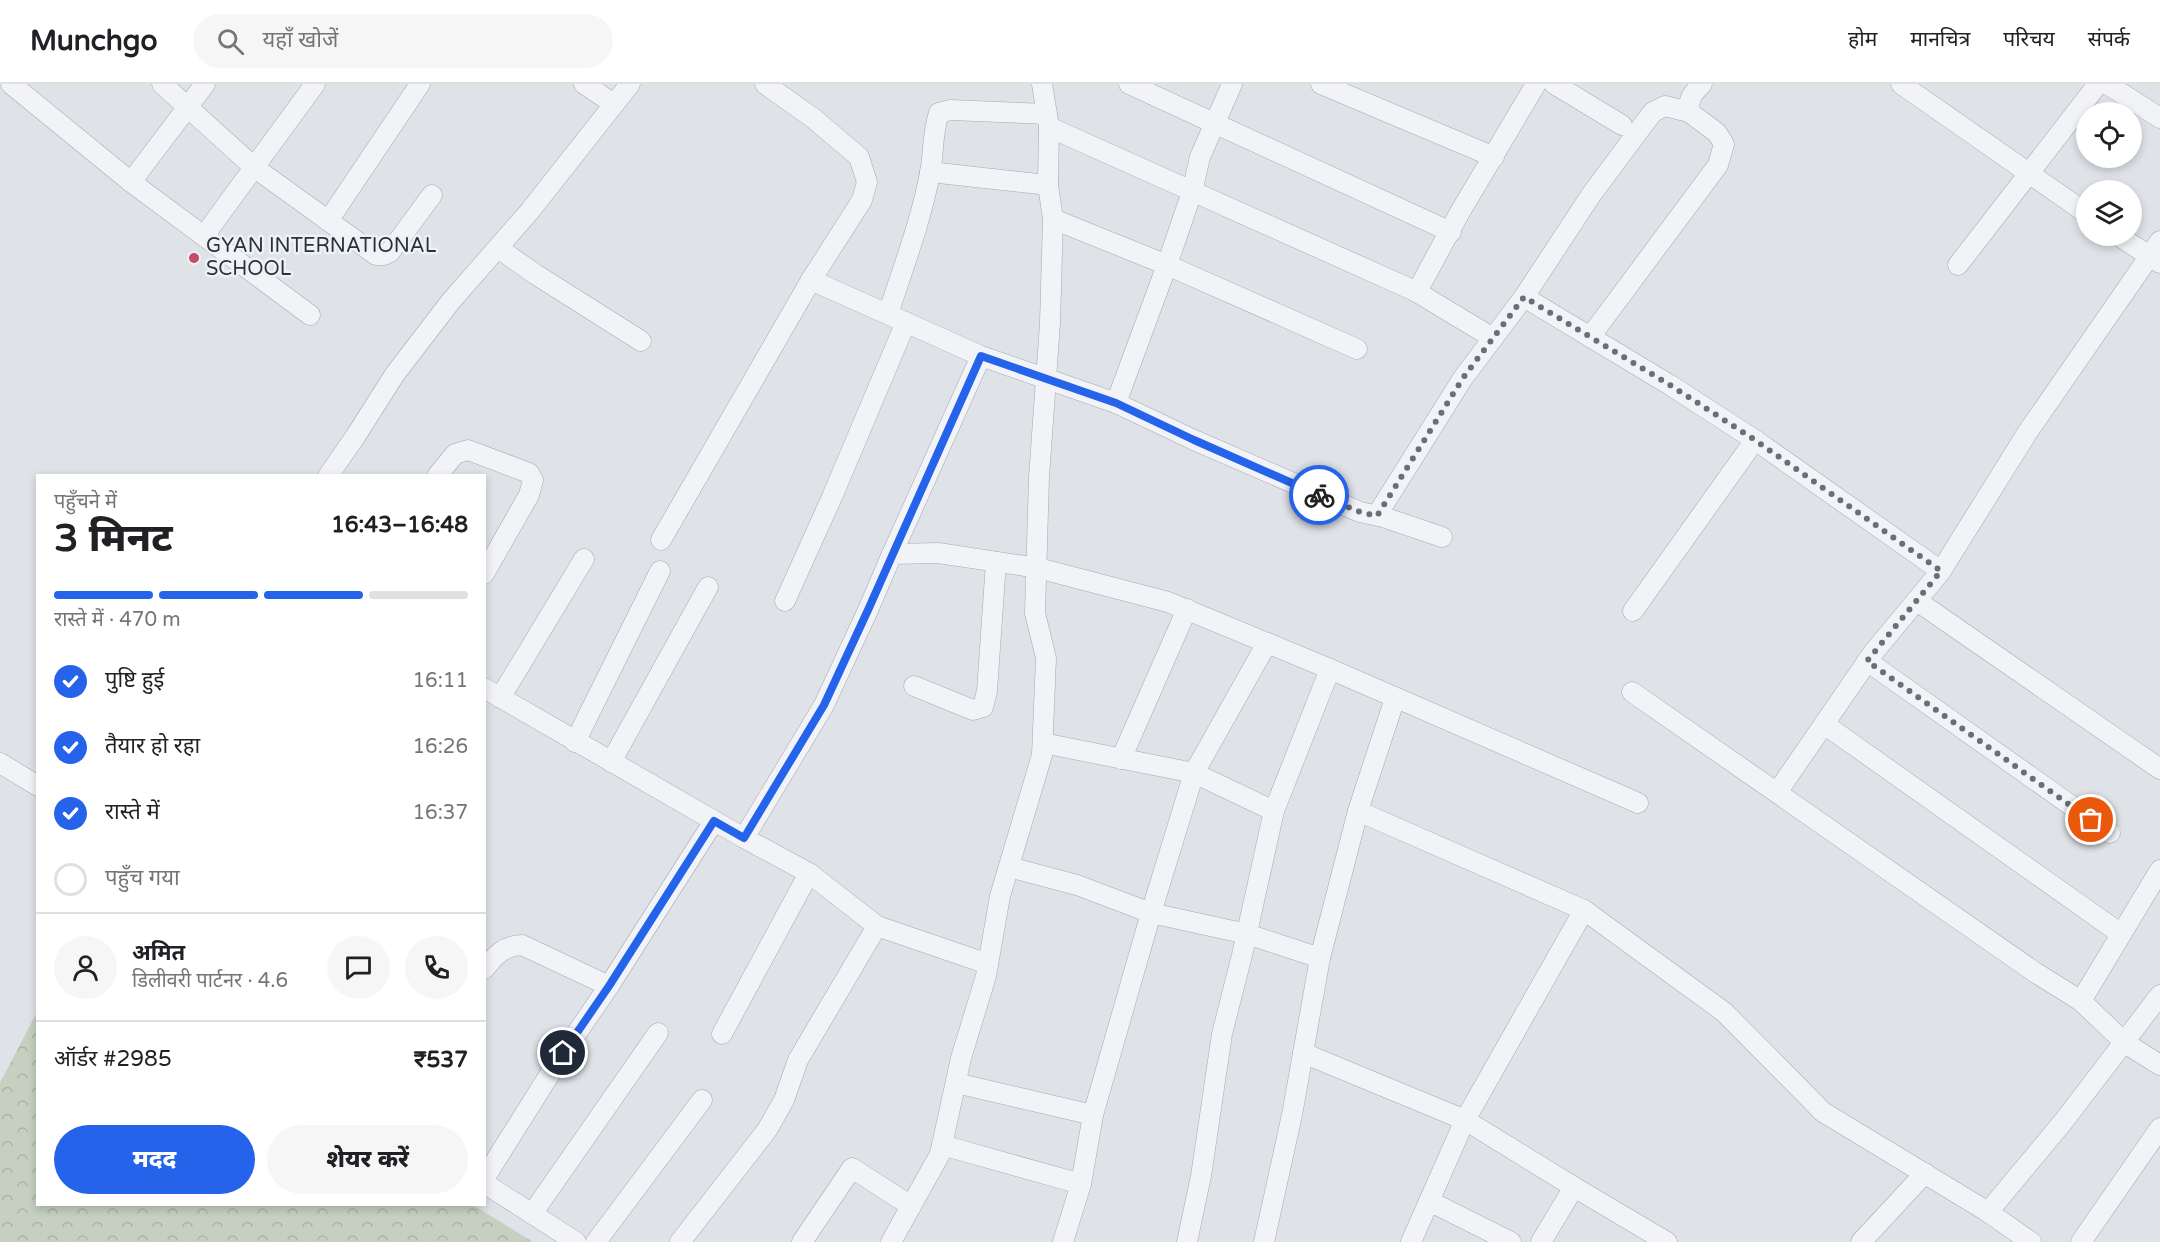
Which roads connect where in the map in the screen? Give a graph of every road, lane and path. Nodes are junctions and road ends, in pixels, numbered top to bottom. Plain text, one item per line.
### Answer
1 (12, 84) edge
2 (162, 84) edge
3 (205, 84) edge
4 (315, 84) edge
5 (420, 84) edge
6 (584, 84) edge
7 (630, 84) edge
8 (765, 84) edge
9 (1042, 84) edge
10 (1129, 84) edge
11 (1232, 84) edge
12 (1321, 84) edge
13 (1536, 84) edge
14 (1554, 84) edge
15 (1702, 84) edge
16 (1901, 84) edge
17 (2098, 84) edge
18 (2108, 84) edge
19 (614, 104) junction
20 (188, 108) junction
21 (1689, 112) junction
22 (2160, 118) edge
23 (1048, 121) junction
24 (1216, 123) junction
25 (1622, 125) dead end
26 (1494, 157) junction
27 (255, 168) junction
28 (930, 172) junction
29 (2030, 174) junction
30 (131, 182) junction
31 (1048, 184) junction
32 (1192, 192) junction
33 (432, 195) dead end
34 (2076, 206) edge
35 (1053, 219) junction
36 (328, 221) junction
37 (1451, 232) junction
38 (204, 236) junction
39 (2140, 246) edge
40 (498, 248) junction
41 (2156, 254) edge
42 (1167, 265) junction
43 (1958, 265) dead end
44 (811, 280) junction
45 (1415, 291) junction
46 (1524, 297) junction
47 (888, 314) junction
48 (310, 315) dead end
49 (906, 322) junction
50 (1590, 337) junction
51 (1493, 338) junction
52 (641, 341) dead end
53 (1357, 349) dead end
54 (981, 356) junction
55 (1045, 378) junction
56 (1116, 403) junction
57 (1755, 440) junction
58 (329, 474) edge
59 (439, 474) edge
60 (1377, 516) junction
61 (1442, 537) dead end
62 (661, 540) dead end
63 (892, 554) junction
64 (584, 559) dead end
65 (996, 562) junction
66 (1038, 568) junction
67 (486, 570) edge
68 (660, 571) dead end
69 (1941, 571) junction
70 (708, 587) dead end
71 (785, 601) dead end
72 (1917, 601) junction
73 (1186, 609) junction
74 (1632, 611) dead end
75 (1267, 643) junction
76 (1867, 661) junction
77 (1330, 669) junction
78 (914, 686) dead end
79 (1632, 692) dead end
80 (492, 693) edge
81 (1395, 698) junction
82 (1824, 724) junction
83 (575, 742) junction
84 (1043, 743) junction
85 (1121, 759) junction
86 (611, 762) junction
87 (0, 763) edge
88 (2160, 769) edge
89 (1194, 773) junction
90 (36, 785) edge
91 (1778, 791) junction
92 (1638, 803) dead end
93 (1274, 811) junction
94 (1358, 811) junction
95 (714, 821) junction
96 (2110, 833) dead end
97 (744, 838) junction
98 (1009, 867) junction
99 (2160, 870) edge
100 (809, 873) junction
101 (1584, 910) junction
102 (1151, 912) junction
103 (877, 926) junction
104 (1247, 934) junction
105 (2121, 934) junction
106 (1320, 958) junction
107 (988, 964) junction
108 (486, 967) edge
109 (609, 986) junction
110 (2160, 994) edge
111 (2081, 1001) junction
112 (658, 1033) dead end
113 (722, 1034) dead end
114 (2125, 1043) junction
115 (1303, 1053) junction
116 (2160, 1065) edge
117 (956, 1083) junction
118 (702, 1100) dead end
119 (1093, 1115) junction
120 (1465, 1120) junction
121 (2160, 1128) edge
122 (942, 1145) junction
123 (1924, 1173) junction
124 (486, 1176) edge
125 (1081, 1184) junction
126 (486, 1185) edge
127 (1574, 1187) junction
128 (1429, 1201) junction
129 (912, 1206) junction
130 (1988, 1212) junction
131 (532, 1214) junction
132 (576, 1242) edge
133 (596, 1242) edge
134 (680, 1242) edge
135 (802, 1242) edge
136 (891, 1242) edge
137 (1063, 1242) edge
138 (1187, 1242) edge
139 (1264, 1242) edge
140 (1410, 1242) edge
141 (1510, 1242) edge
142 (1541, 1242) edge
143 (1667, 1242) edge
144 (1861, 1242) edge
145 (2031, 1242) edge
146 (2081, 1242) edge

1 - 30 street
2 - 20 street
3 - 20 street
4 - 27 street
5 - 36 street
6 - 19 street
7 - 19 street
8 - 44 street
9 - 23 street
10 - 24 street
11 - 24 street
12 - 26 street
13 - 26 street
14 - 25 street
15 - 21 street
16 - 29 street
17 - 29 street
18 - 22 street
19 - 40 street
20 - 27 street
20 - 30 street
21 - 46 street
21 - 50 street
23 - 28 street
23 - 31 street
23 - 32 street
24 - 32 street
24 - 37 street
26 - 37 street
27 - 36 street
27 - 38 street
28 - 31 street
28 - 47 street
29 - 34 street
29 - 43 street
30 - 38 street
31 - 35 street
32 - 42 street
32 - 45 street
33 - 36 street
35 - 42 street
35 - 55 street
37 - 45 street
38 - 48 street
39 - 41 street
40 - 52 street
40 - 58 street
41 - 69 street
42 - 53 street
42 - 56 street
44 - 47 street
44 - 62 street
45 - 51 street
46 - 50 street
46 - 51 street
47 - 49 street
49 - 54 street
49 - 71 street
50 - 57 street
51 - 60 street
54 - 55 street
54 - 63 street
55 - 56 street
55 - 66 street
56 - 60 street
57 - 69 street
57 - 74 street
59 - 67 street
60 - 61 street
63 - 65 street
63 - 97 street
64 - 80 street
65 - 66 street
65 - 78 street
66 - 73 street
66 - 84 street
68 - 83 street
69 - 72 street
70 - 86 street
72 - 76 street
72 - 88 street
73 - 75 street
73 - 85 street
75 - 77 street
75 - 89 street
76 - 82 street
76 - 96 street
77 - 81 street
77 - 93 street
79 - 91 street
80 - 83 street
81 - 92 street
81 - 94 street
82 - 91 street
82 - 105 street
83 - 86 street
84 - 85 street
84 - 98 street
85 - 89 street
86 - 95 street
87 - 90 street
89 - 93 street
89 - 102 street
91 - 111 street
93 - 104 street
94 - 101 street
94 - 106 street
95 - 97 street
95 - 109 street
97 - 100 street
98 - 102 street
98 - 107 street
99 - 105 street
100 - 103 street
100 - 113 street
101 - 120 street
101 - 123 street
102 - 104 street
102 - 119 street
103 - 107 street
103 - 134 street
104 - 106 street
104 - 138 street
105 - 111 street
106 - 115 street
107 - 117 street
108 - 109 street
109 - 124 street
110 - 114 street
111 - 114 street
112 - 131 street
114 - 116 street
114 - 130 street
115 - 120 street
115 - 139 street
117 - 119 street
117 - 122 street
118 - 133 street
119 - 125 street
120 - 127 street
120 - 128 street
121 - 146 street
122 - 125 street
122 - 129 street
123 - 130 street
123 - 144 street
125 - 137 street
126 - 131 street
127 - 142 street
127 - 143 street
128 - 140 street
128 - 141 street
129 - 135 street
129 - 136 street
130 - 145 street
131 - 132 street

